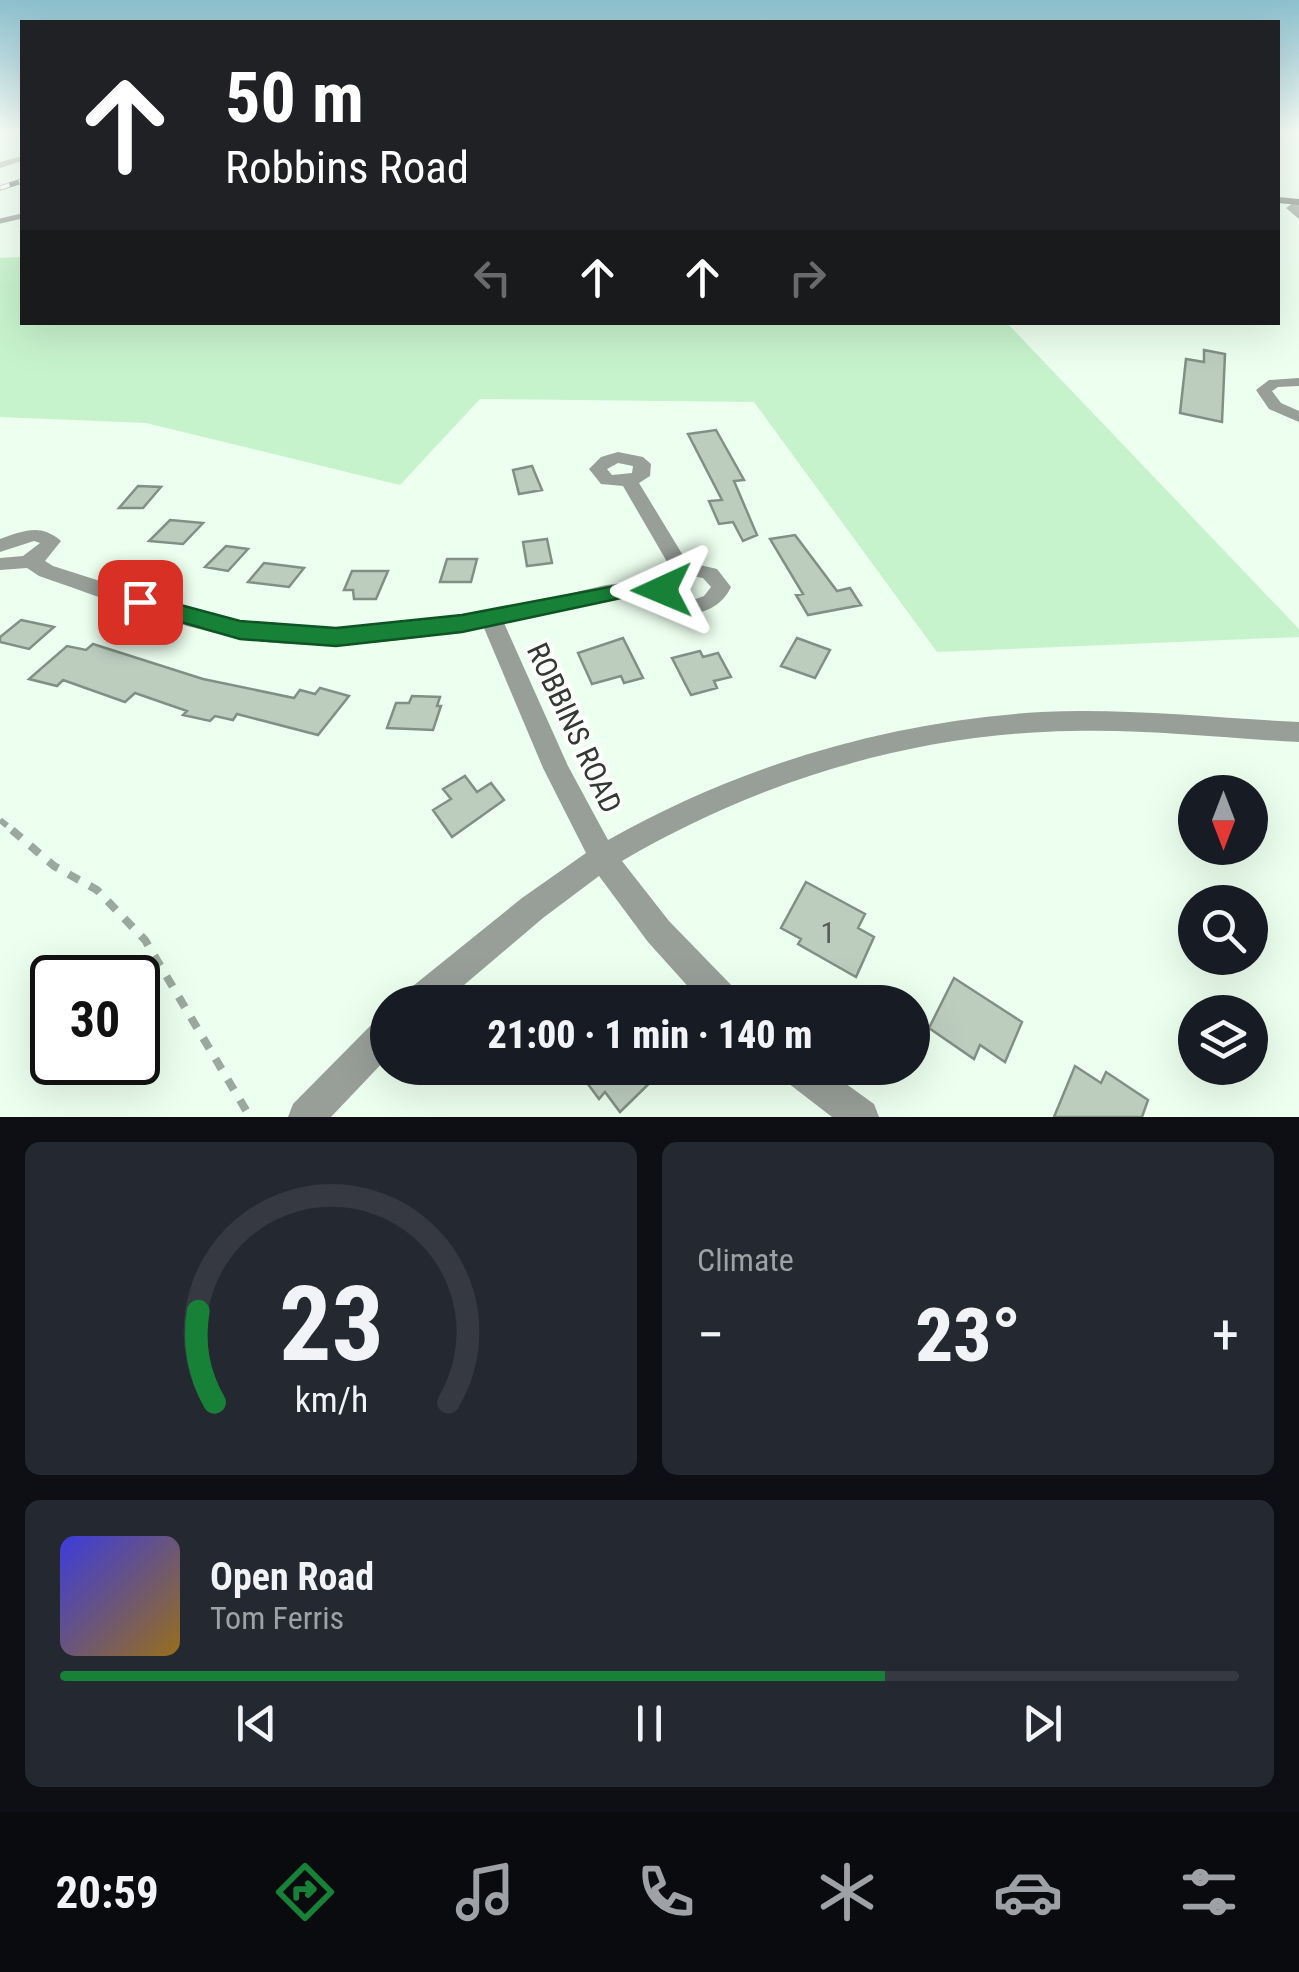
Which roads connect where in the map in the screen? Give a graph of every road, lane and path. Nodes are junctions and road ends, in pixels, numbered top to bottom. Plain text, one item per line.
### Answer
1 (1299, 202) edge
2 (1299, 216) edge
3 (1299, 382) edge
4 (1299, 417) edge
5 (629, 481) dead end
6 (0, 546) edge
7 (30, 561) junction
8 (0, 564) edge
9 (681, 569) junction
10 (662, 584) junction
11 (491, 619) junction
12 (1299, 732) edge
13 (0, 820) edge
14 (603, 858) junction
15 (440, 985) edge
16 (709, 985) edge
17 (370, 1051) edge
18 (818, 1085) edge
19 (250, 1117) edge
20 (306, 1117) edge
21 (860, 1117) edge

1 - 2 street
3 - 4 street
5 - 9 street
6 - 7 street
7 - 8 street, ROBBINS ROAD
7 - 11 street, ROBBINS ROAD
9 - 10 street
9 - 10 street
10 - 11 street
11 - 14 street, ROBBINS ROAD
12 - 14 street
13 - 19 path
14 - 15 street
14 - 16 street, ROBBINS ROAD
17 - 20 street
18 - 21 street

